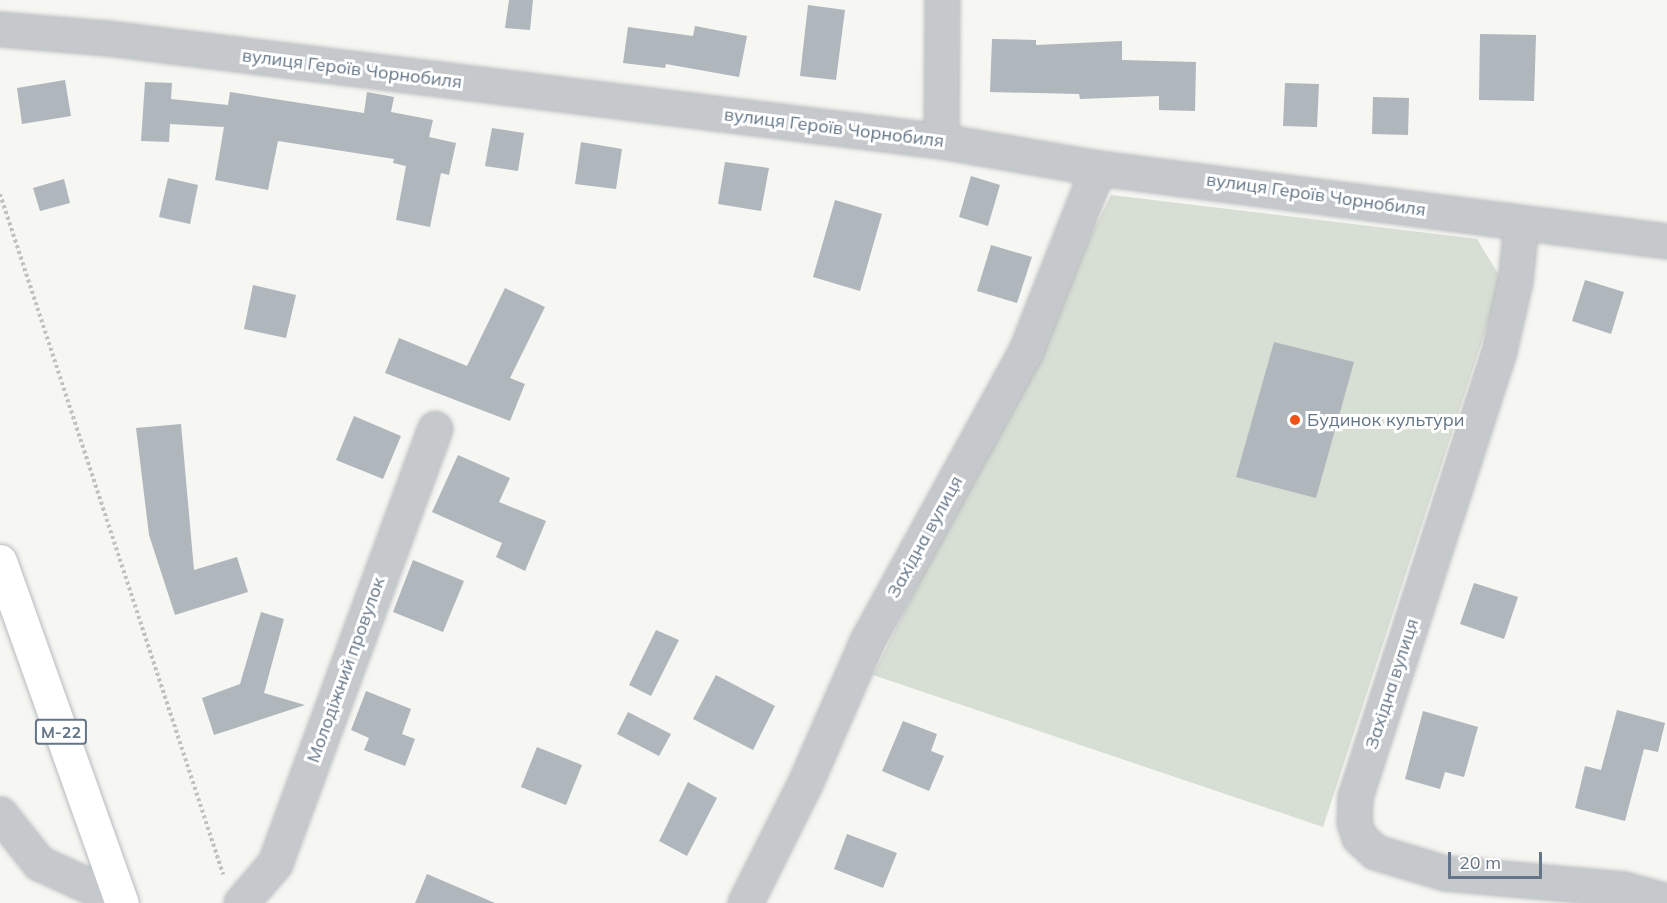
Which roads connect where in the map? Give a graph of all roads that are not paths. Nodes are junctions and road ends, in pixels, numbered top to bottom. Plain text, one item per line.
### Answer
1 (942, 0) edge
2 (0, 29) edge
3 (941, 141) junction
4 (1098, 168) junction
5 (1521, 225) junction
6 (1667, 241) edge
7 (435, 428) dead end
8 (0, 561) edge
9 (0, 814) edge
10 (233, 892) edge
11 (121, 901) edge
12 (1667, 901) edge
13 (745, 903) edge

1 - 3 street
2 - 3 street, вулиця Героїв Чорнобиля
3 - 4 street, вулиця Героїв Чорнобиля
4 - 5 street, вулиця Героїв Чорнобиля
4 - 13 street, Західна вулиця
5 - 6 street, вулиця Героїв Чорнобиля
5 - 12 street, Західна вулиця
7 - 10 street, Молодіжний провулок
8 - 11 highway, М-22
9 - 11 street

